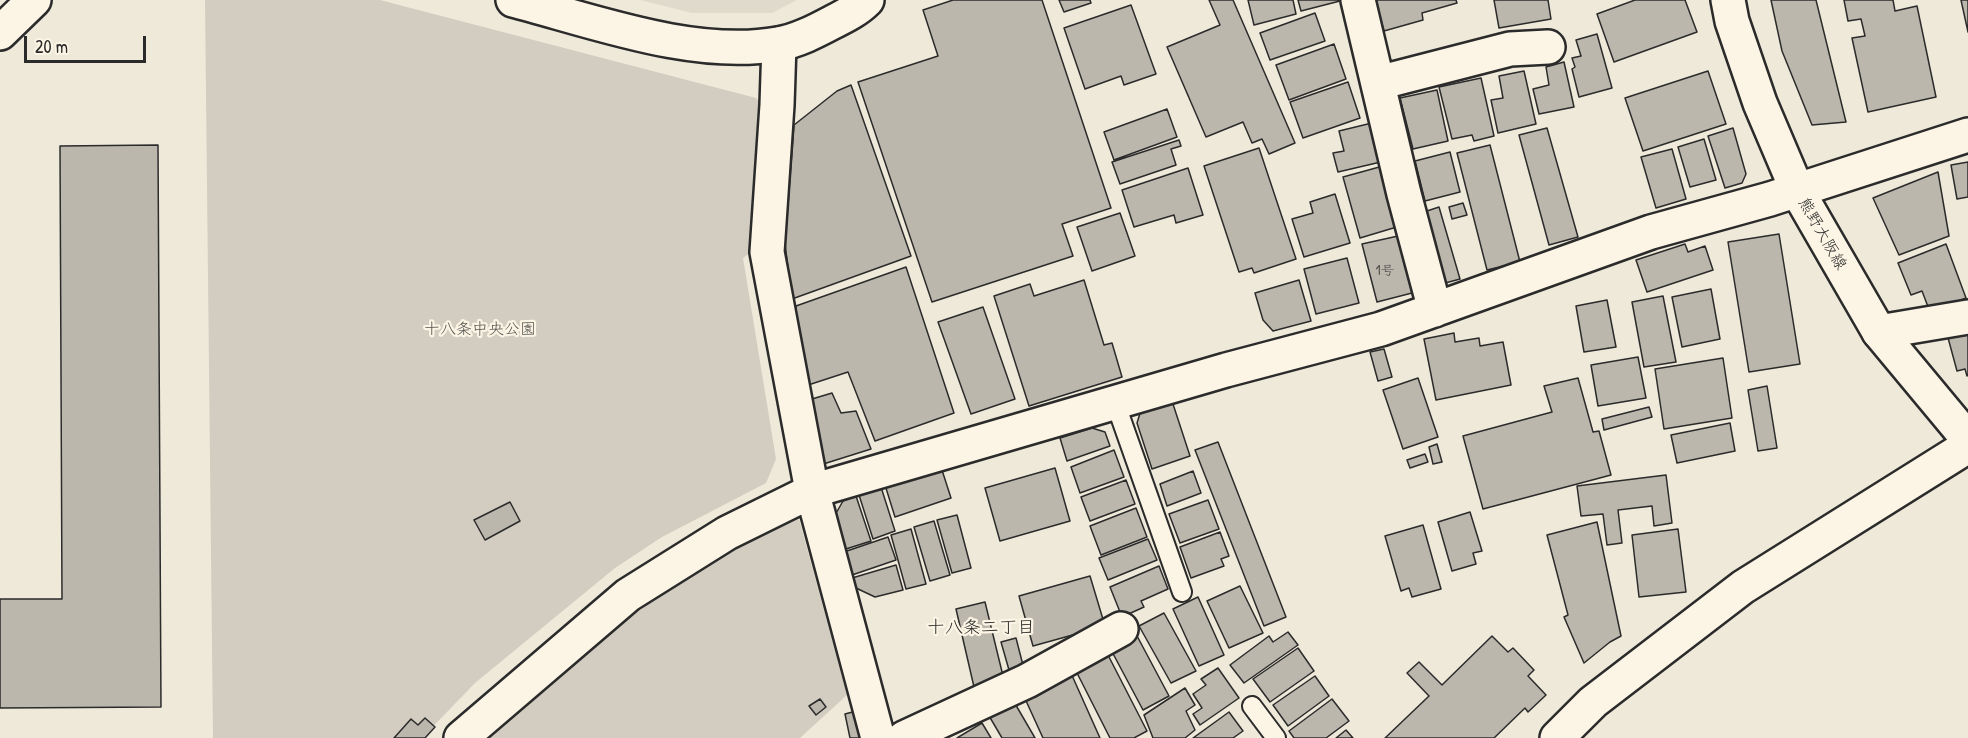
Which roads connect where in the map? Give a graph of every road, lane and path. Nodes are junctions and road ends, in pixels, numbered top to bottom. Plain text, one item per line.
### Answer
1 (34, 0) edge
2 (513, 0) edge
3 (867, 0) edge
4 (1358, 0) edge
5 (1728, 0) edge
6 (0, 33) edge
7 (779, 44) junction
8 (1548, 47) dead end
9 (1378, 83) junction
10 (1968, 135) edge
11 (1797, 190) junction
12 (1435, 310) junction
13 (1968, 317) edge
14 (1879, 332) junction
15 (1115, 402) junction
16 (1968, 439) edge
17 (1968, 446) edge
18 (812, 491) junction
19 (1182, 592) dead end
20 (1121, 629) dead end
21 (1252, 706) dead end
22 (461, 738) edge
23 (878, 738) edge
24 (903, 738) edge
25 (1276, 738) edge
26 (1557, 738) edge

1 - 6 street
2 - 7 street
3 - 7 street
4 - 9 street
5 - 11 street, 熊野大阪線
7 - 18 street
8 - 9 street
9 - 12 street
10 - 11 street
11 - 12 street
11 - 14 street, 熊野大阪線
12 - 15 street
13 - 14 street
14 - 16 street, 熊野大阪線
15 - 18 street
15 - 19 lane
17 - 26 street
18 - 22 street
18 - 23 street
20 - 24 street
21 - 25 lane

